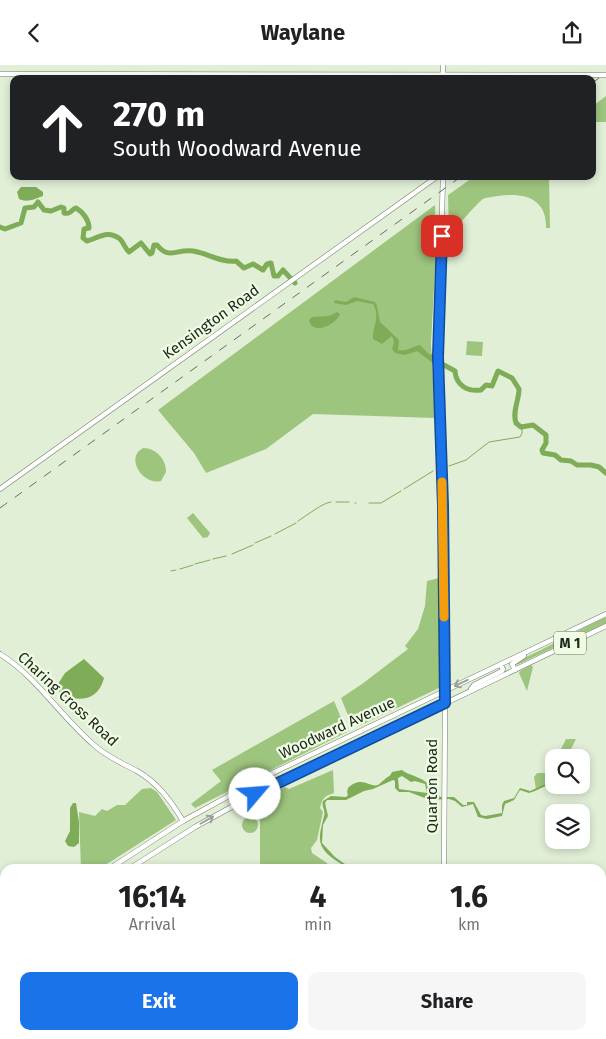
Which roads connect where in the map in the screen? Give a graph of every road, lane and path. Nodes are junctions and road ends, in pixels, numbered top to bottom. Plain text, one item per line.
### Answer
1 (0, 74) edge
2 (148, 75) edge
3 (583, 75) edge
4 (596, 75) edge
5 (432, 180) edge
6 (443, 180) edge
7 (0, 489) edge
8 (606, 614) edge
9 (606, 626) edge
10 (530, 650) junction
11 (0, 654) edge
12 (500, 665) junction
13 (515, 670) junction
14 (444, 691) junction
15 (471, 691) junction
16 (445, 703) junction
17 (372, 725) junction
18 (354, 734) junction
19 (374, 737) junction
20 (357, 745) junction
21 (276, 771) junction
22 (279, 782) junction
23 (250, 784) junction
24 (255, 794) junction
25 (183, 821) junction
26 (165, 833) junction
27 (169, 843) junction
28 (145, 846) junction
29 (149, 856) junction
30 (117, 864) edge
31 (137, 864) edge
32 (444, 864) edge

1 - 2 main road
3 - 4 main road, bridge
5 - 7 main road, Kensington Road
6 - 14 main road, Quarton Road
8 - 10 main road, M 1
9 - 13 main road, Woodward Avenue / M 1
10 - 12 main road, Woodward Avenue / M 1
10 - 13 main road
11 - 25 main road, Charing Cross Road
12 -> 14 main road, Woodward Avenue / M 1
12 - 15 main road
13 - 15 main road, Woodward Avenue / M 1
14 - 16 main road, Quarton Road
14 - 17 main road, Woodward Avenue / M 1
15 - 16 main road, Woodward Avenue / M 1
16 - 19 main road, Woodward Avenue / M 1
16 - 32 main road, Quarton Road
17 - 18 main road, Woodward Avenue / M 1
17 - 19 main road
18 - 20 main road
18 - 21 main road, Woodward Avenue / M 1
19 - 20 main road, M 1
20 - 22 main road, Woodward Avenue / M 1
21 - 22 main road
21 - 23 main road, Woodward Avenue / M 1
22 - 24 main road, Woodward Avenue / M 1
23 - 24 main road
23 - 25 main road, Woodward Avenue / M 1
27 -> 24 main road, Woodward Avenue / M 1
25 - 26 main road, Woodward Avenue / M 1
26 - 27 main road
26 - 28 main road, Woodward Avenue / M 1
27 - 29 main road, Woodward Avenue / M 1
28 - 29 main road
28 - 30 main road, Woodward Avenue / M 1
29 - 31 main road, Woodward Avenue / M 1

